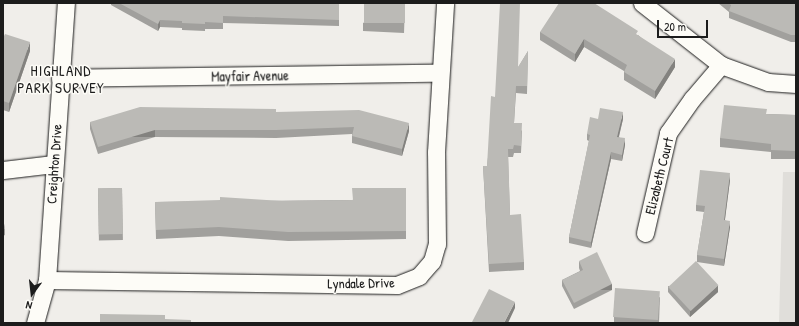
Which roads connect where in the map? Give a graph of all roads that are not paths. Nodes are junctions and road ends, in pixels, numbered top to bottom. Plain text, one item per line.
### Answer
1 (66, 3) edge
2 (445, 3) edge
3 (642, 3) edge
4 (721, 65) junction
5 (440, 73) junction
6 (60, 78) junction
7 (796, 84) edge
8 (54, 164) junction
9 (3, 170) edge
10 (645, 233) dead end
11 (47, 280) junction
12 (35, 323) edge

1 - 6 street, Creighton Drive
2 - 5 street, Lyndale Drive
3 - 4 street
4 - 7 street
4 - 10 street, Elizabeth Court
5 - 6 street, Mayfair Avenue
5 - 11 street, Lyndale Drive
6 - 8 street, Creighton Drive
8 - 9 street
8 - 11 street, Creighton Drive
11 - 12 street, Creighton Drive

